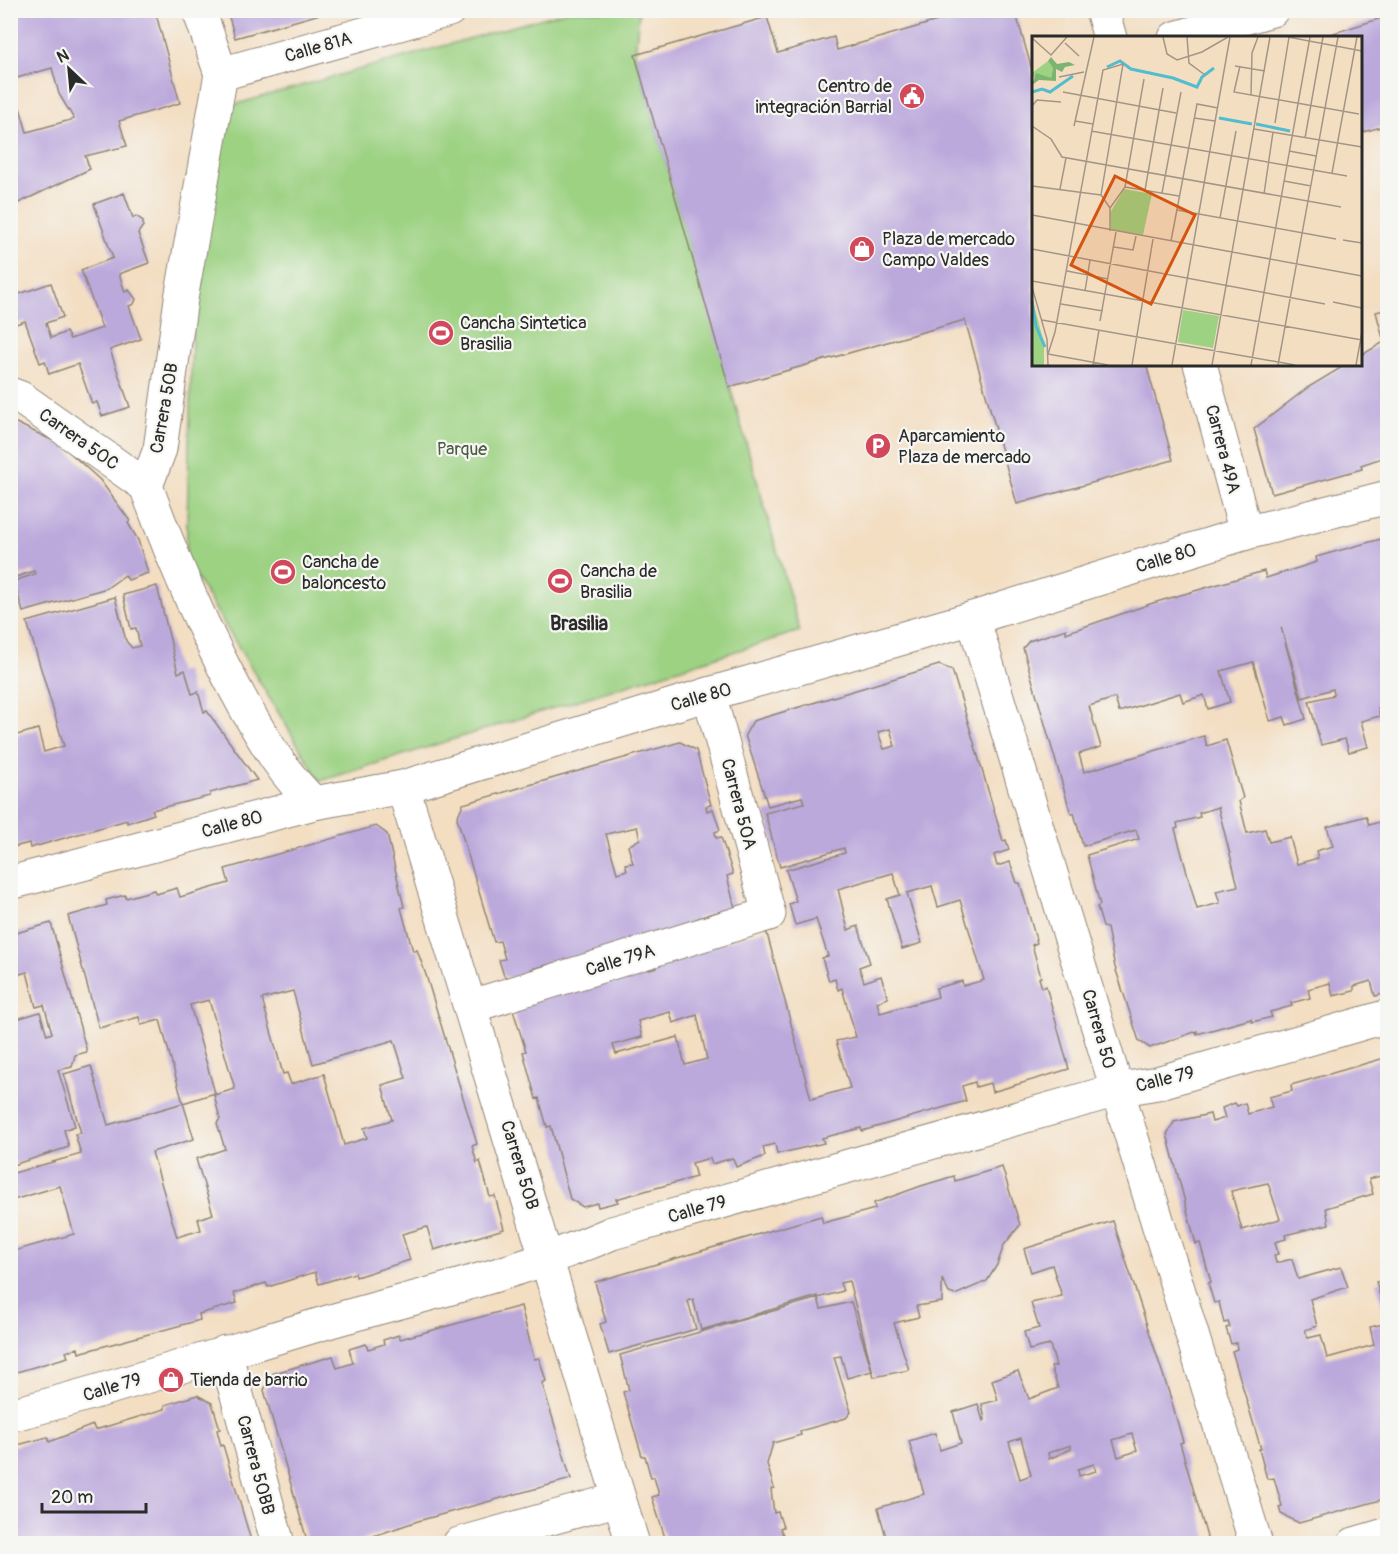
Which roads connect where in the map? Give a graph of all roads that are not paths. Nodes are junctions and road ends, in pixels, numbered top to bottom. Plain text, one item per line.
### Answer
1 (199, 10) edge
2 (449, 10) edge
3 (1102, 10) edge
4 (1272, 10) edge
5 (1109, 36) edge
6 (1182, 36) edge
7 (221, 74) junction
8 (1201, 366) edge
9 (10, 394) edge
10 (146, 486) junction
11 (1388, 497) edge
12 (1246, 533) junction
13 (973, 618) junction
14 (709, 694) junction
15 (403, 787) junction
16 (314, 803) junction
17 (10, 883) edge
18 (769, 914) joint
19 (471, 1006) junction
20 (1388, 1016) edge
21 (1117, 1090) junction
22 (548, 1260) junction
23 (225, 1352) junction
24 (10, 1415) edge
25 (619, 1499) junction
26 (1388, 1534) edge
27 (278, 1544) edge
28 (459, 1544) edge
29 (633, 1544) edge
30 (1256, 1544) edge
31 (1354, 1544) edge

1 - 7 street, Carrera 50B
2 - 7 street, Calle 81A
3 - 5 street
4 - 6 street
7 - 10 street, Carrera 50B
8 - 12 street, Carrera 49A
9 - 10 street, Carrera 50C
10 - 16 street
11 - 12 street, Calle 80
12 - 13 street, Calle 80
13 - 14 street, Calle 80
13 - 21 street, Carrera 50
14 - 15 street, Calle 80
14 - 18 street, Carrera 50A
15 - 16 street, Calle 80
15 - 19 street, Carrera 50B
16 - 17 street, Calle 80
18 - 19 street, Calle 79A
19 - 22 street, Carrera 50B
20 - 21 street, Calle 79
21 - 22 street, Calle 79
21 - 30 street, Carrera 50
22 - 23 street, Calle 79
22 - 25 street, Carrera 50B
23 - 24 street, Calle 79
23 - 27 street, Carrera 50BB
25 - 28 street
25 - 29 street, Carrera 50B
26 - 31 street

